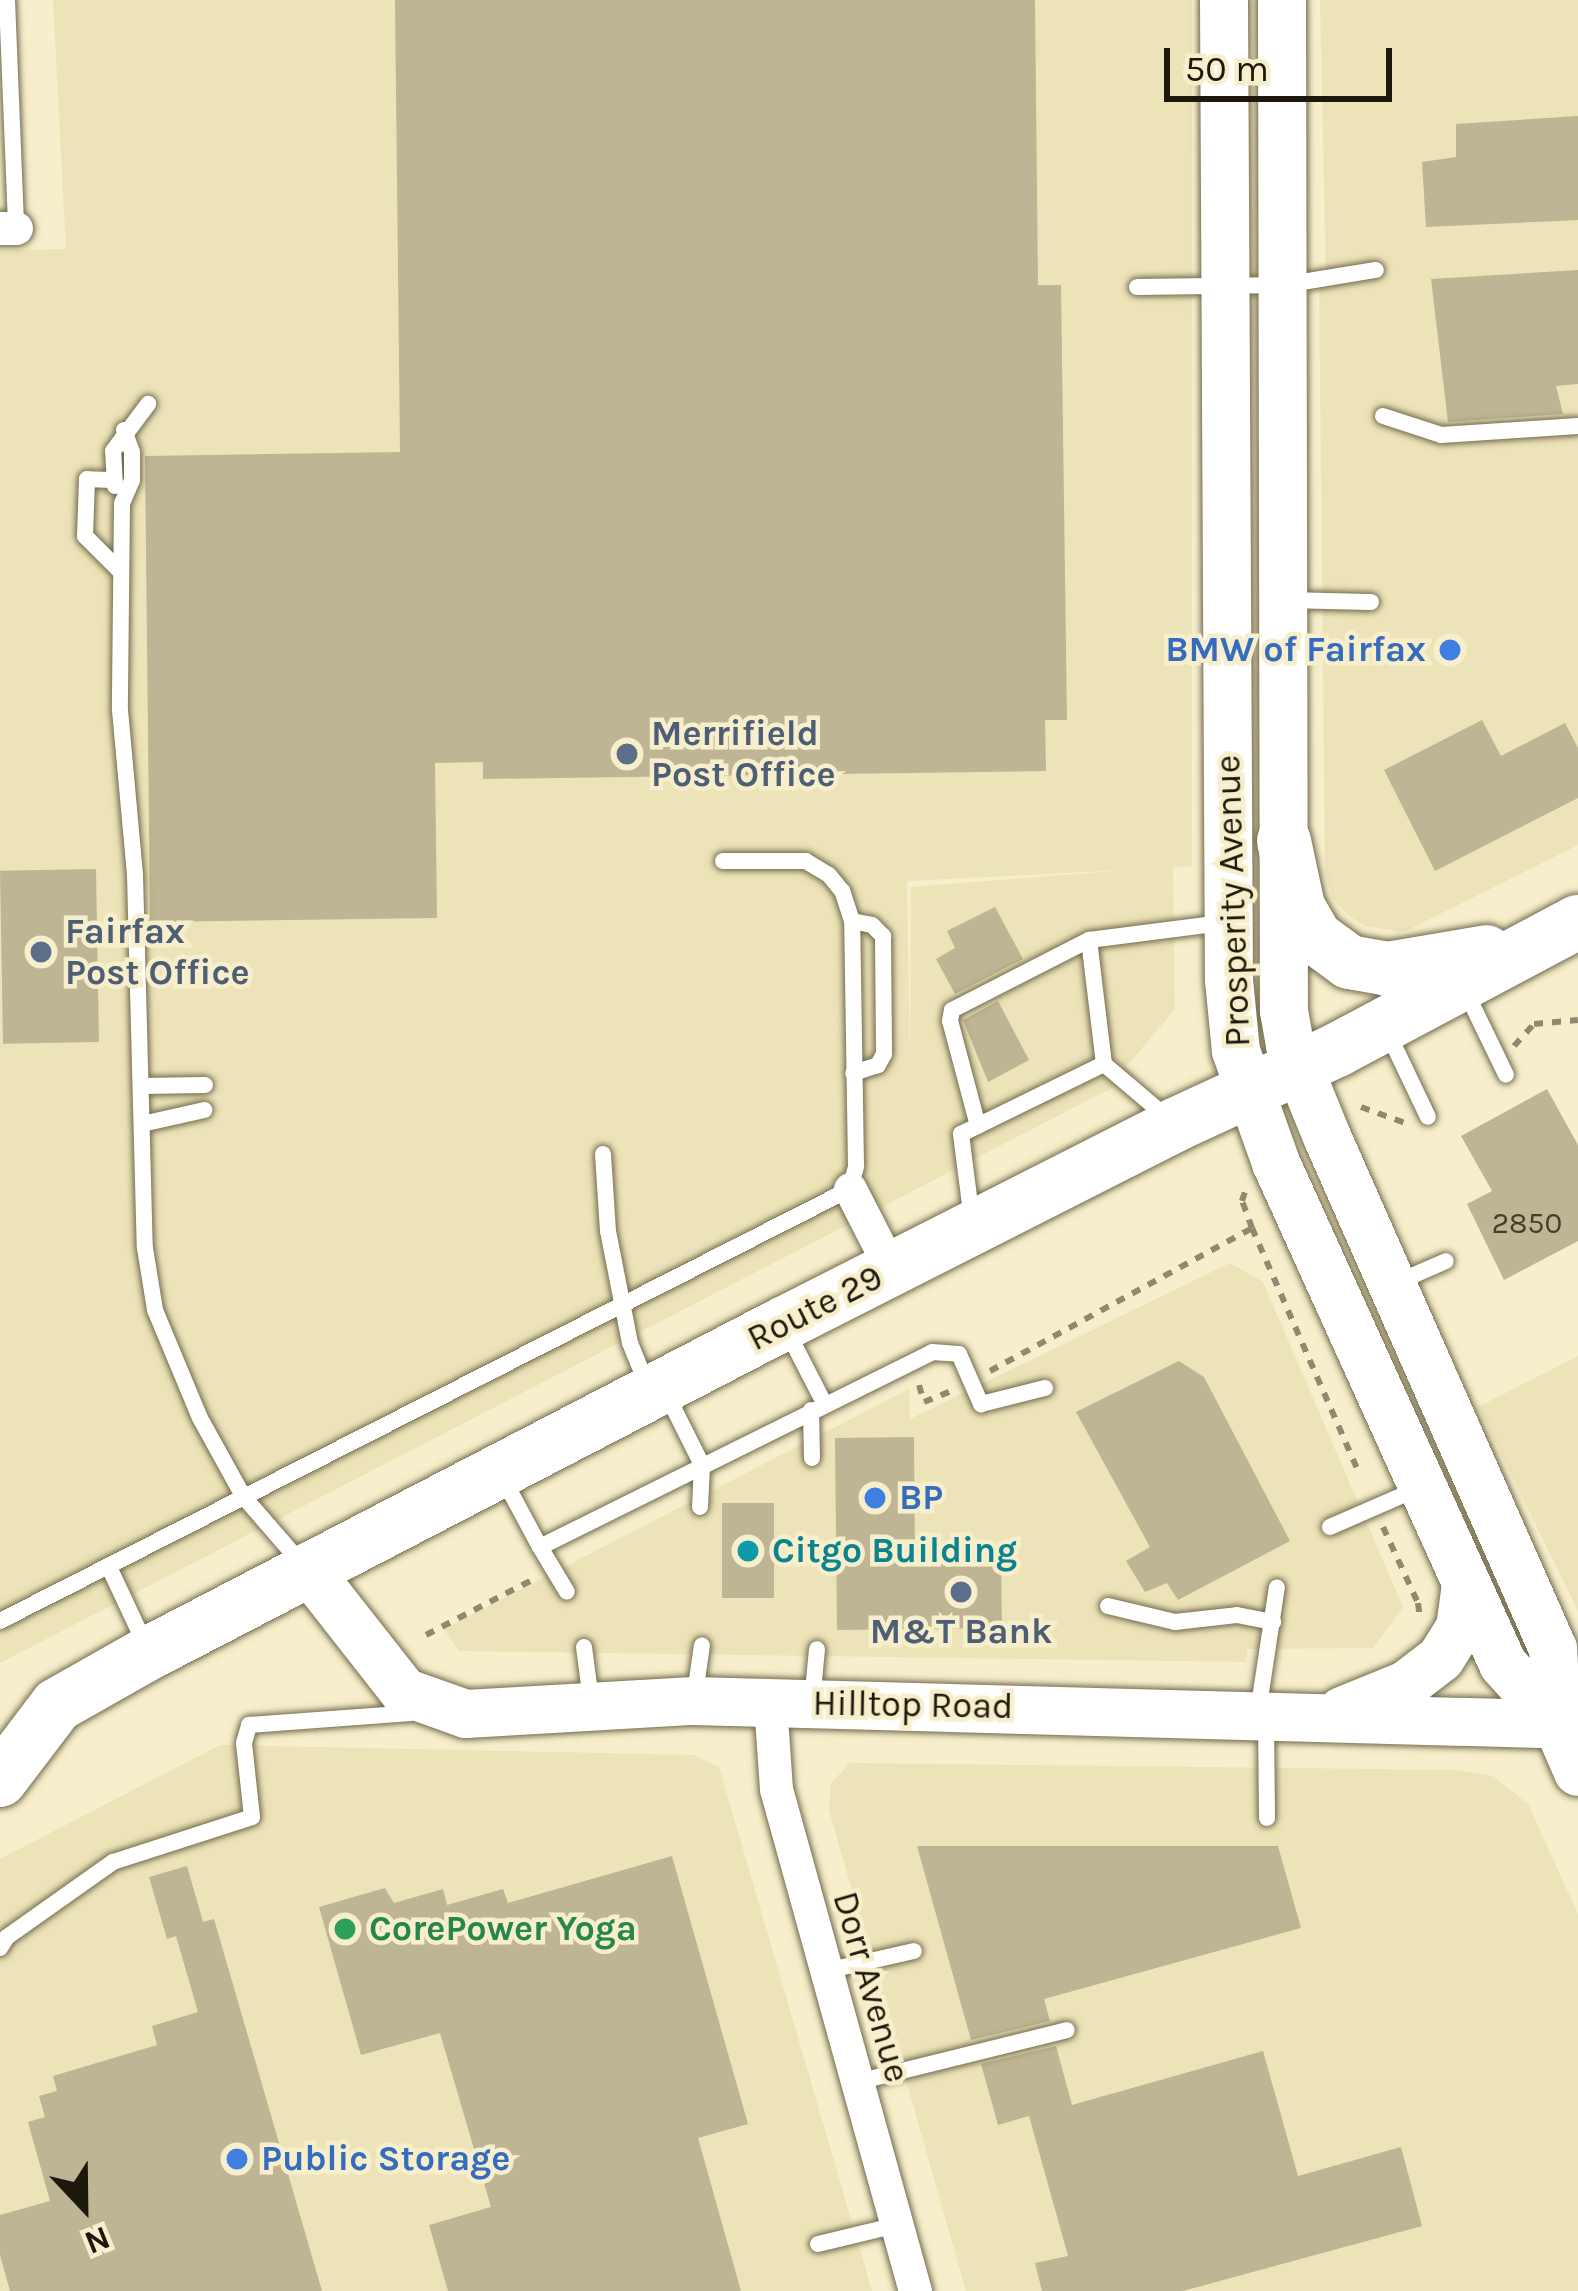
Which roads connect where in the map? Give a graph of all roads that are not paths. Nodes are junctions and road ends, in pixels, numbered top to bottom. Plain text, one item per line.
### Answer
1 (7, 0) edge
2 (1224, 0) edge
3 (1282, 0) edge
4 (8, 228) edge
5 (1376, 270) dead end
6 (1284, 285) junction
7 (1225, 286) junction
8 (1137, 287) dead end
9 (148, 404) dead end
10 (1383, 416) dead end
11 (1578, 426) edge
12 (124, 430) junction
13 (112, 480) junction
14 (122, 504) junction
15 (121, 572) junction
16 (1283, 600) junction
17 (1371, 602) dead end
18 (1284, 841) junction
19 (724, 861) dead end
20 (852, 921) junction
21 (1229, 922) junction
22 (1563, 930) edge
23 (1089, 940) junction
24 (1463, 985) junction
25 (1384, 1025) junction
26 (1104, 1064) junction
27 (1503, 1067) road end
28 (1298, 1068) junction
29 (853, 1073) junction
30 (205, 1085) dead end
31 (142, 1086) junction
32 (1247, 1091) junction
33 (204, 1110) dead end
34 (1420, 1121) road end
35 (142, 1124) junction
36 (1175, 1125) junction
37 (978, 1126) junction
38 (603, 1154) dead end
39 (850, 1189) junction
40 (973, 1228) junction
41 (1446, 1262) dead end
42 (891, 1269) junction
43 (1392, 1285) junction
44 (624, 1303) junction
45 (783, 1324) junction
46 (1045, 1388) dead end
47 (657, 1389) junction
48 (817, 1407) junction
49 (812, 1458) dead end
50 (702, 1465) junction
51 (500, 1473) junction
52 (1423, 1486) junction
53 (243, 1496) junction
54 (700, 1507) dead end
55 (1330, 1527) dead end
56 (541, 1547) junction
57 (109, 1567) junction
58 (310, 1572) junction
59 (1466, 1585) junction
60 (1277, 1587) dead end
61 (567, 1592) dead end
62 (1108, 1606) dead end
63 (0, 1621) edge
64 (1273, 1622) junction
65 (702, 1645) dead end
66 (584, 1647) dead end
67 (817, 1649) dead end
68 (149, 1653) junction
69 (694, 1701) junction
70 (791, 1703) junction
71 (57, 1705) junction
72 (592, 1706) junction
73 (0, 1709) edge
74 (1262, 1713) junction
75 (466, 1714) junction
76 (1332, 1715) junction
77 (1568, 1726) edge
78 (1578, 1772) edge
79 (0, 1780) edge
80 (1268, 1818) dead end
81 (0, 1948) edge
82 (914, 1951) dead end
83 (826, 1971) junction
84 (1067, 2030) dead end
85 (857, 2082) junction
86 (897, 2225) junction
87 (818, 2244) dead end
88 (915, 2291) edge

1 - 4 lane
2 - 7 main road, Prosperity Avenue
3 - 6 main road, Prosperity Avenue
5 - 6 lane
6 - 7 lane
6 - 16 main road, Prosperity Avenue
7 - 8 lane
7 - 21 main road, Prosperity Avenue
9 - 12 lane
10 - 11 lane
12 - 13 lane
12 - 14 lane
13 - 14 lane
13 - 15 lane
14 - 15 lane
15 - 31 lane
16 - 17 lane
16 - 18 main road, Prosperity Avenue
18 - 22 main road
18 - 28 main road, Prosperity Avenue
19 - 20 lane
20 - 29 lane
20 - 29 lane
21 - 23 lane
21 - 32 main road, Prosperity Avenue
22 - 24 main road, Route 29
23 - 26 lane
23 - 37 lane
24 - 25 main road, Route 29
24 - 27 lane
25 - 28 main road, Route 29
25 - 34 lane
26 - 36 lane
26 - 37 lane
28 - 32 main road, Route 29
28 - 43 main road, Prosperity Avenue
29 - 39 lane
30 - 31 lane
31 - 35 lane
32 - 36 main road, Route 29
32 - 52 main road, Prosperity Avenue
33 - 35 lane
35 - 53 lane
36 - 40 main road, Route 29
37 - 40 lane
38 - 44 lane
39 - 42 street
39 - 44 lane
40 - 42 main road, Route 29
41 - 43 lane
42 - 45 main road, Route 29
43 - 77 main road, Prosperity Avenue
44 - 47 lane
44 - 53 lane
45 - 47 main road, Route 29
45 - 48 lane
46 - 48 lane
47 - 50 lane
47 - 51 main road, Route 29
48 - 49 lane
48 - 50 lane
50 - 54 lane
50 - 56 lane
51 - 56 lane
51 - 58 main road, Route 29
52 - 55 lane
52 - 59 main road, Prosperity Avenue
53 - 57 lane
53 - 58 lane
56 - 61 lane
57 - 63 lane
57 - 68 lane
58 - 68 main road, Route 29
58 - 75 main road, Hilltop Road
59 - 76 main road
59 - 77 main road, Prosperity Avenue
60 - 64 lane
62 - 64 lane
64 - 74 lane
65 - 69 lane
66 - 72 lane
67 - 70 lane
68 - 71 main road, Route 29
69 - 70 main road, Hilltop Road
69 - 72 main road, Hilltop Road
70 - 74 main road, Hilltop Road
70 - 83 street, Dorr Avenue
71 - 73 main road, Route 29
71 - 79 main road, Route 29
72 - 75 main road, Hilltop Road
74 - 76 main road, Hilltop Road
74 - 80 lane
75 - 81 lane
76 - 77 main road, Hilltop Road
77 - 78 main road, Prosperity Avenue
82 - 83 lane
83 - 85 street, Dorr Avenue
84 - 85 lane
85 - 86 street, Dorr Avenue
86 - 87 lane
86 - 88 street, Dorr Avenue

